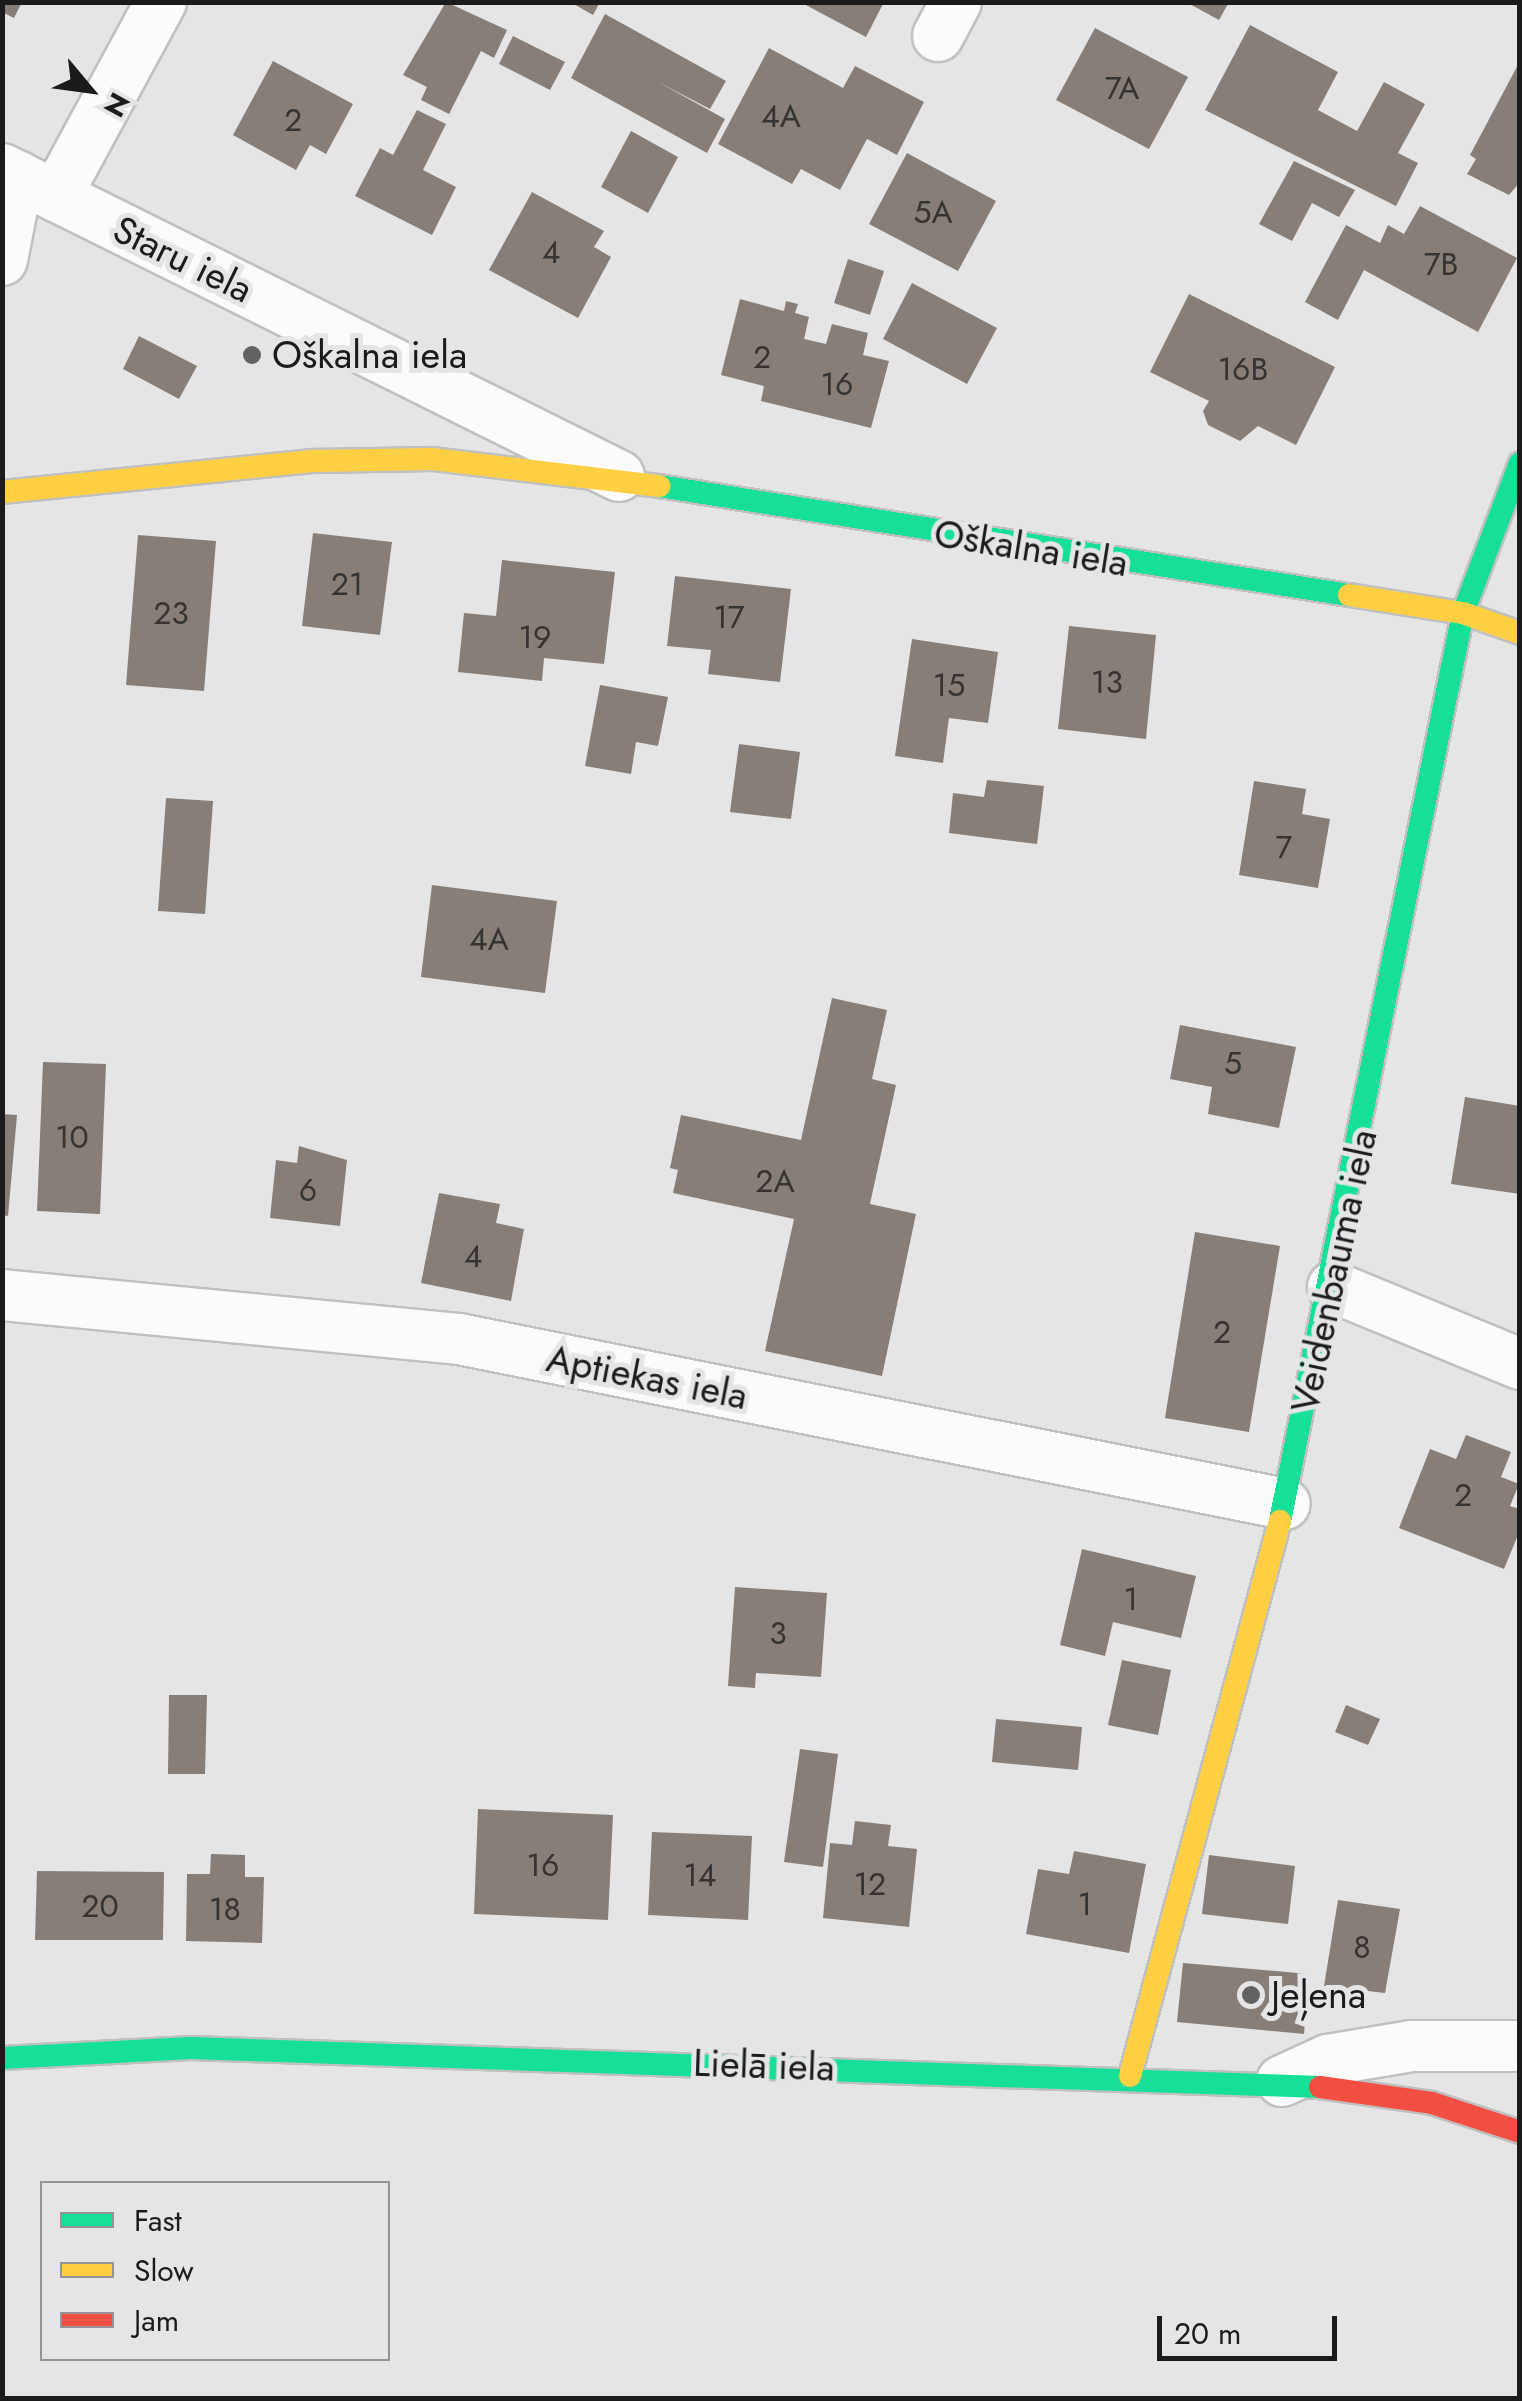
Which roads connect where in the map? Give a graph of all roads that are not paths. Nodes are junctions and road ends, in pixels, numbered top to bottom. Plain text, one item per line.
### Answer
1 (161, 2) edge
2 (25, 181) edge
3 (2, 260) edge
4 (1520, 464) edge
5 (632, 482) junction
6 (2, 492) edge
7 (1462, 613) junction
8 (1520, 632) edge
9 (1333, 1288) junction
10 (2, 1295) edge
11 (1520, 1364) edge
12 (1286, 1504) junction
13 (1520, 2046) edge
14 (2, 2058) edge
15 (1130, 2076) junction
16 (1282, 2081) junction
17 (1520, 2132) edge

1 - 2 street
2 - 3 street
2 - 5 street, Staru iela
4 - 7 street, Veidenbauma iela
5 - 6 street, Oškalna iela
5 - 7 street, Oškalna iela
7 - 8 street, Oškalna iela
7 - 9 street, Veidenbauma iela
9 - 11 street
9 - 12 street, Veidenbauma iela
10 - 12 street, Aptiekas iela
12 - 15 street, Veidenbauma iela
13 - 16 street
14 - 15 street, Lielā iela
15 - 16 street, Lielā iela
16 - 17 street, Lielā iela

